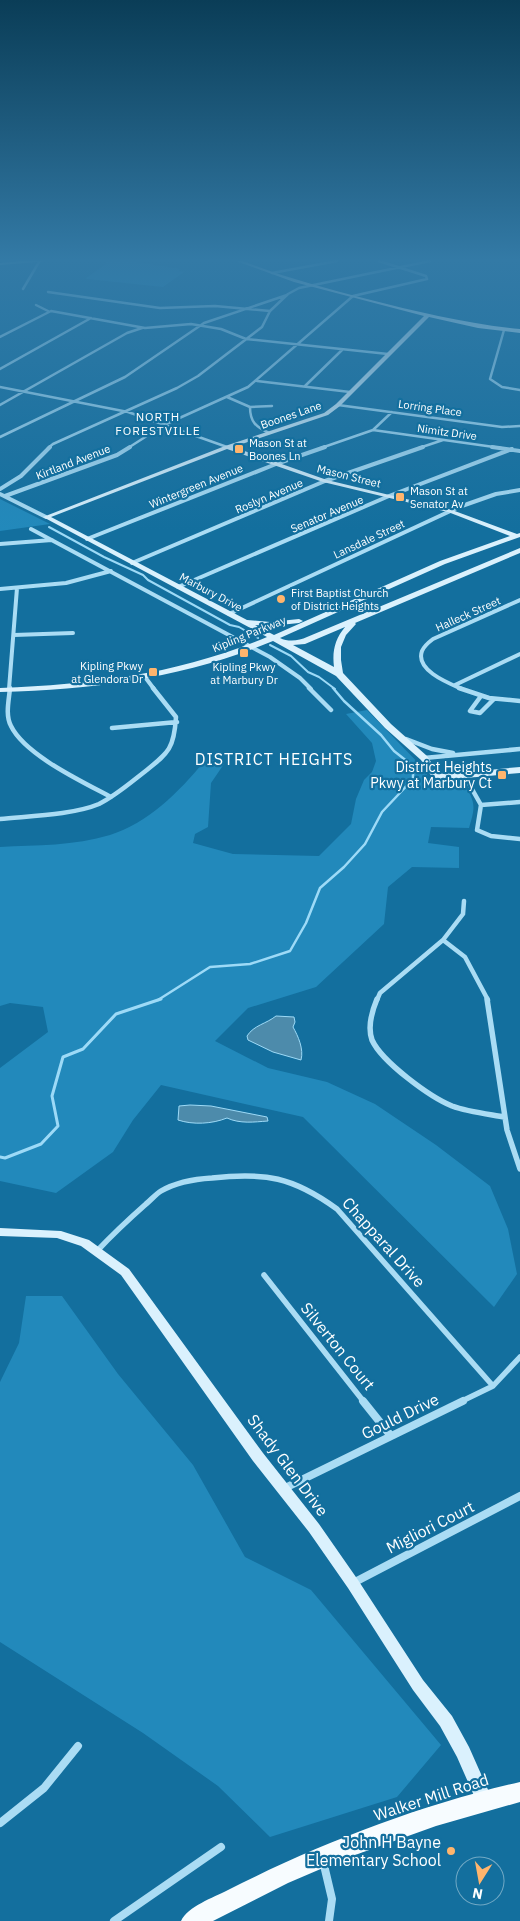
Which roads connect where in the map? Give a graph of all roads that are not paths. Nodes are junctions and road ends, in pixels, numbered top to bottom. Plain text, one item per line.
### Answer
1 (342, 350) edge
2 (33, 351) edge
3 (96, 351) edge
4 (164, 351) edge
5 (231, 351) edge
6 (291, 351) edge
7 (349, 351) edge
8 (391, 351) edge
9 (498, 351) edge
10 (388, 354) junction
11 (0, 369) edge
12 (257, 381) junction
13 (304, 386) junction
14 (0, 387) edge
15 (520, 390) edge
16 (24, 392) junction
17 (350, 392) junction
18 (226, 397) junction
19 (76, 401) junction
20 (0, 405) edge
21 (338, 405) junction
22 (272, 406) dead end
23 (250, 407) junction
24 (125, 411) junction
25 (392, 412) junction
26 (164, 425) junction
27 (520, 426) edge
28 (372, 430) junction
29 (269, 433) junction
30 (0, 437) edge
31 (443, 440) junction
32 (227, 447) junction
33 (512, 450) junction
34 (520, 450) edge
35 (276, 464) junction
36 (325, 481) junction
37 (0, 489) edge
38 (520, 490) edge
39 (0, 494) edge
40 (5, 496) junction
41 (389, 496) junction
42 (450, 511) junction
43 (46, 517) junction
44 (31, 529) dead end
45 (519, 536) edge
46 (87, 539) junction
47 (52, 540) junction
48 (0, 544) edge
49 (520, 550) edge
50 (132, 563) junction
51 (111, 571) junction
52 (178, 587) junction
53 (17, 588) junction
54 (0, 589) edge
55 (520, 600) edge
56 (228, 614) junction
57 (320, 617) junction
58 (358, 619) junction
59 (244, 622) junction
60 (73, 632) dead end
61 (14, 635) junction
62 (273, 637) junction
63 (284, 642) junction
64 (252, 646) junction
65 (520, 654) edge
66 (339, 674) junction
67 (145, 677) junction
68 (455, 685) junction
69 (0, 690) edge
70 (10, 690) junction
71 (482, 696) junction
72 (494, 699) junction
73 (520, 701) edge
74 (331, 710) dead end
75 (177, 722) junction
76 (112, 728) dead end
77 (395, 732) junction
78 (520, 749) edge
79 (463, 755) junction
80 (424, 758) junction
81 (520, 770) edge
82 (464, 775) junction
83 (111, 797) junction
84 (520, 802) edge
85 (481, 805) junction
86 (0, 819) edge
87 (520, 839) edge
88 (464, 902) dead end
89 (443, 940) junction
90 (505, 1117) junction
91 (520, 1169) edge
92 (0, 1232) edge
93 (97, 1251) junction
94 (264, 1275) dead end
95 (520, 1357) edge
96 (493, 1386) junction
97 (391, 1436) junction
98 (284, 1488) junction
99 (520, 1496) edge
100 (353, 1584) junction
101 (78, 1746) dead end
102 (520, 1792) edge
103 (485, 1801) junction
104 (0, 1823) edge
105 (221, 1847) dead end
106 (322, 1858) junction
107 (114, 1921) edge
108 (192, 1921) edge
109 (329, 1921) edge

1 - 13 street
2 - 11 street
3 - 16 street
4 - 19 street
5 - 24 street
6 - 12 street, Kirtland Avenue
7 - 10 street
8 - 10 street, Boones Lane
9 - 15 street
10 - 17 street, Boones Lane
12 - 13 street
12 - 18 street, Kirtland Avenue
13 - 17 street
14 - 16 street, Mason Street
16 - 19 street, Mason Street
16 - 20 street
17 - 21 street, Boones Lane
18 - 23 street
18 - 26 street, Kirtland Avenue
19 - 24 street, Mason Street
19 - 30 street
21 - 25 street, Lorring Place
21 - 29 street, Boones Lane
22 - 23 street
23 - 29 street
24 - 26 street, Mason Street
24 - 37 street
25 - 27 street, Lorring Place
25 - 28 street, Wintergreen Avenue
26 - 32 street, Mason Street
26 - 40 street, Kirtland Avenue
28 - 31 street, Nimitz Drive
28 - 35 street, Wintergreen Avenue
29 - 32 street, Boones Lane
31 - 33 street, Nimitz Drive
31 - 36 street, Roslyn Avenue
32 - 35 street, Mason Street
32 - 43 street, Boones Lane
33 - 34 street, Nimitz Drive
33 - 41 street, Senator Avenue
35 - 36 street, Mason Street
35 - 46 street, Wintergreen Avenue
36 - 41 street, Mason Street
36 - 50 street, Roslyn Avenue
38 - 42 street, Lansdale Street
39 - 40 street, Marbury Drive
40 - 43 street, Marbury Drive
41 - 42 street, Mason Street
41 - 52 street, Senator Avenue
42 - 45 street, Mason Street
42 - 56 street, Lansdale Street
43 - 46 street, Marbury Drive
44 - 47 street
45 - 57 street, Kipling Parkway
46 - 50 street, Marbury Drive
47 - 48 street
47 - 51 street
49 - 58 street, Kipling Parkway
50 - 52 street, Marbury Drive
51 - 53 street
51 - 64 street
52 - 56 street, Marbury Drive
53 - 54 street
53 - 61 street
55 - 68 street, Halleck Street
56 - 59 street, Marbury Drive
57 - 59 street
57 - 62 street, Kipling Parkway
58 - 63 street, Kipling Parkway
58 - 66 street
59 - 62 street, Marbury Drive
60 - 61 street
61 - 70 street
62 - 63 street, Marbury Drive
62 - 64 street, Kipling Parkway
63 - 66 street, Marbury Drive
64 - 67 street, Kipling Parkway
64 - 74 street
65 - 68 street
66 - 77 street, Marbury Drive
67 - 70 street, Kipling Parkway
67 - 75 street
68 - 71 street, Halleck Street
69 - 70 street, Kipling Parkway
70 - 83 street
71 - 72 street, Halleck Street
71 - 72 street
72 - 73 street, Halleck Street
75 - 76 street
75 - 83 street
77 - 79 street, Marbury Drive
77 - 80 street, Marbury Drive
78 - 79 street
79 - 80 street
80 - 82 street, Marbury Drive
81 - 82 street
82 - 85 street
83 - 86 street
84 - 85 street
85 - 87 street
88 - 89 street
89 - 90 street
89 - 90 street
90 - 91 street
92 - 93 street, Shady Glen Drive
93 - 96 street, Chapparal Drive
93 - 98 street, Shady Glen Drive
94 - 97 street, Silverton Court
95 - 96 street, Gould Drive
96 - 97 street, Gould Drive
97 - 98 street, Gould Drive
98 - 100 street, Shady Glen Drive
99 - 100 street, Migliori Court
100 - 103 street, Shady Glen Drive
101 - 104 street
102 - 103 main road, Walker Mill Road
103 - 106 main road, Walker Mill Road
105 - 107 street
106 - 108 main road, Walker Mill Road
106 - 109 street

